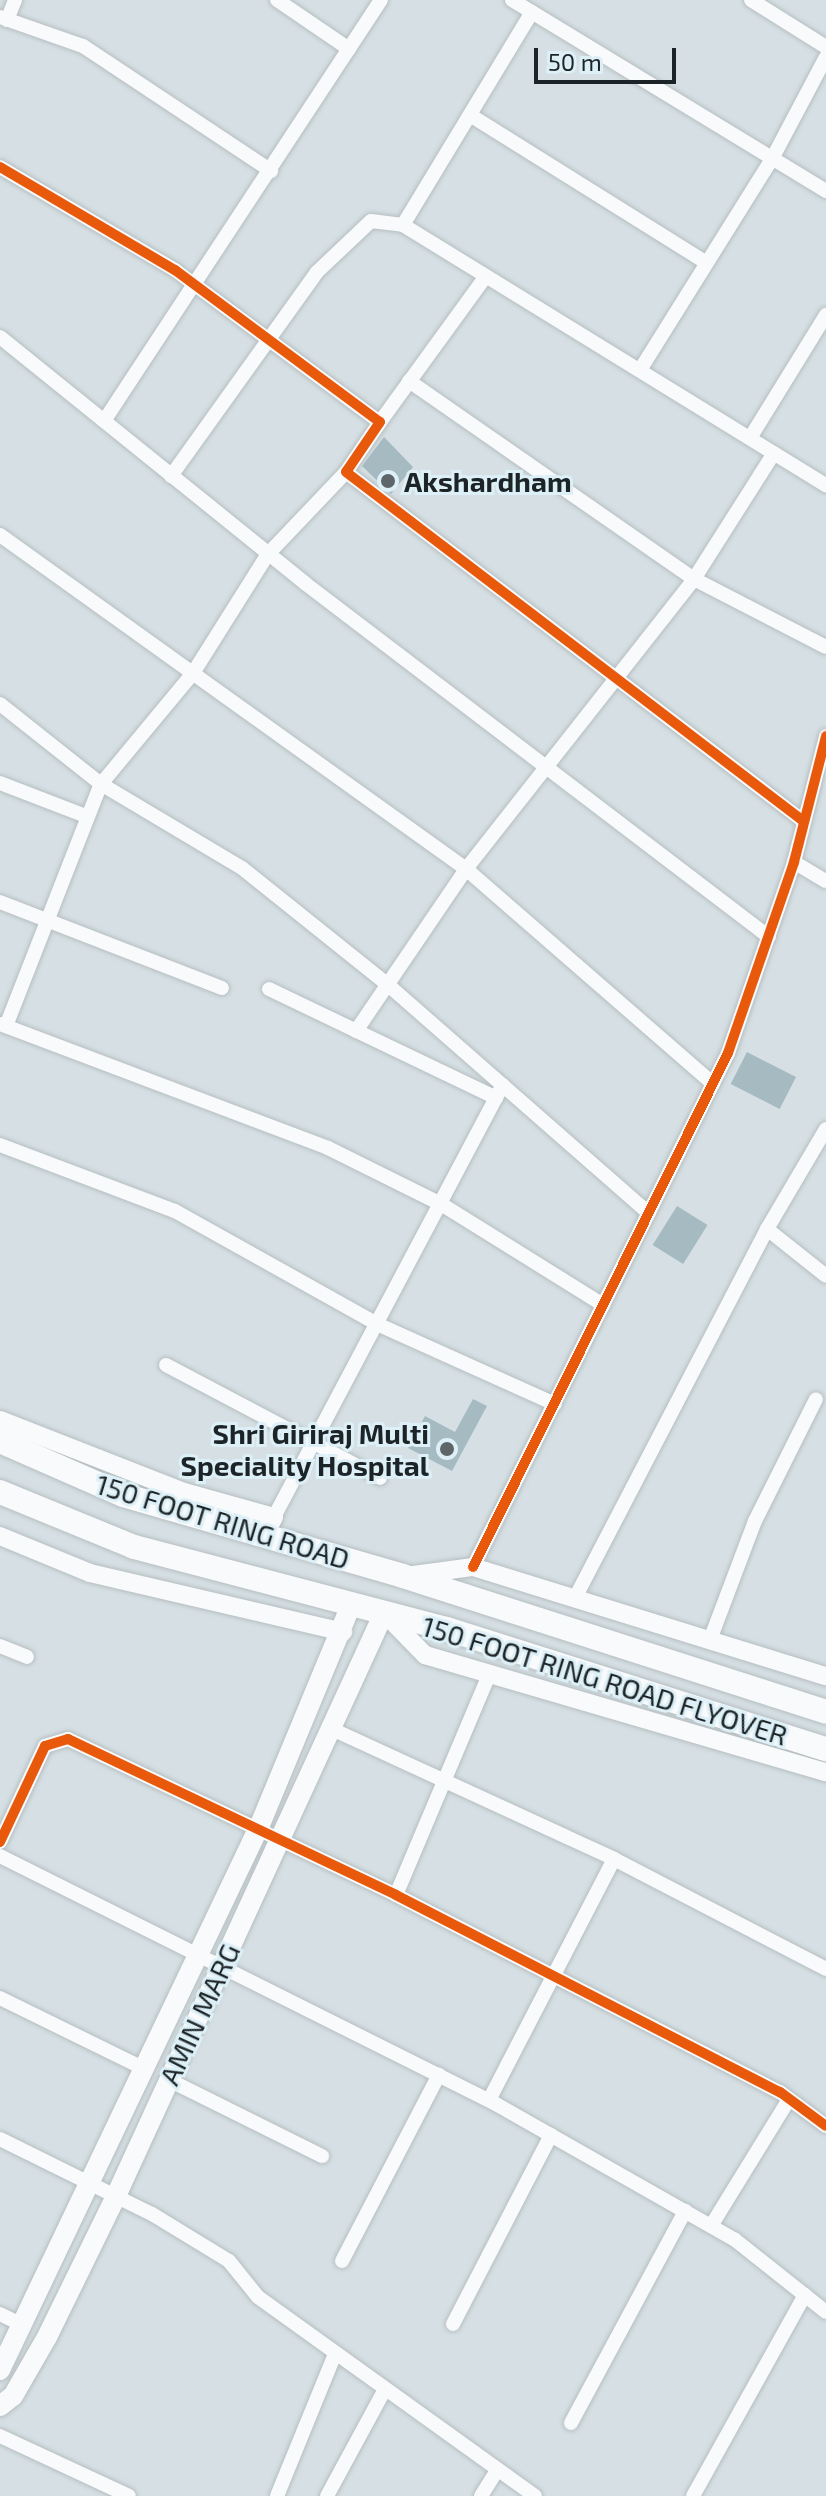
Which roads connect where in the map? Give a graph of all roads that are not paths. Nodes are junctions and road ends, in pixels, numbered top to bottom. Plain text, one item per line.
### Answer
1 (15, 0) edge
2 (277, 0) edge
3 (381, 0) edge
4 (512, 0) edge
5 (751, 0) edge
6 (532, 12) junction
7 (4, 19) edge
8 (826, 47) edge
9 (349, 49) junction
10 (826, 57) edge
11 (470, 115) junction
12 (772, 159) junction
13 (0, 167) edge
14 (271, 171) junction
15 (826, 191) edge
16 (403, 225) junction
17 (707, 263) junction
18 (486, 276) junction
19 (197, 287) junction
20 (826, 315) edge
21 (822, 332) edge
22 (0, 337) edge
23 (266, 338) junction
24 (640, 370) junction
25 (409, 381) junction
26 (104, 421) junction
27 (380, 422) junction
28 (750, 438) junction
29 (774, 453) junction
30 (346, 472) junction
31 (171, 476) junction
32 (826, 485) edge
33 (0, 535) edge
34 (268, 554) junction
35 (694, 579) junction
36 (826, 647) edge
37 (193, 673) junction
38 (614, 682) junction
39 (0, 704) edge
40 (826, 736) edge
41 (548, 765) junction
42 (0, 783) edge
43 (101, 784) junction
44 (88, 817) junction
45 (802, 820) junction
46 (794, 862) junction
47 (466, 869) junction
48 (826, 881) edge
49 (0, 902) edge
50 (49, 917) junction
51 (769, 937) junction
52 (387, 984) junction
53 (222, 988) dead end
54 (269, 989) dead end
55 (3, 1025) edge
56 (356, 1031) junction
57 (713, 1084) junction
58 (500, 1092) junction
59 (826, 1129) edge
60 (0, 1145) edge
61 (441, 1204) junction
62 (649, 1213) junction
63 (767, 1229) junction
64 (826, 1276) edge
65 (603, 1305) junction
66 (377, 1324) junction
67 (166, 1365) dead end
68 (816, 1399) dead end
69 (555, 1404) junction
70 (0, 1420) edge
71 (0, 1441) edge
72 (315, 1441) junction
73 (380, 1478) dead end
74 (0, 1492) edge
75 (269, 1527) junction
76 (0, 1536) edge
77 (473, 1567) junction
78 (403, 1576) junction
79 (575, 1598) junction
80 (351, 1605) junction
81 (384, 1613) junction
82 (343, 1632) junction
83 (710, 1640) junction
84 (0, 1646) edge
85 (27, 1657) dead end
86 (490, 1673) junction
87 (826, 1676) edge
88 (826, 1712) edge
89 (334, 1730) junction
90 (826, 1749) edge
91 (826, 1772) edge
92 (449, 1782) junction
93 (259, 1827) junction
94 (284, 1838) junction
95 (0, 1842) edge
96 (0, 1856) edge
97 (614, 1859) junction
98 (396, 1895) junction
99 (200, 1952) junction
100 (221, 1962) junction
101 (826, 1969) edge
102 (553, 1977) junction
103 (0, 1998) edge
104 (143, 2068) junction
105 (439, 2075) junction
106 (169, 2080) junction
107 (789, 2099) junction
108 (489, 2100) junction
109 (826, 2126) edge
110 (551, 2135) junction
111 (0, 2139) edge
112 (322, 2156) dead end
113 (89, 2185) junction
114 (115, 2198) junction
115 (685, 2211) junction
116 (711, 2226) junction
117 (342, 2261) dead end
118 (805, 2295) junction
119 (826, 2312) edge
120 (0, 2314) edge
121 (453, 2324) dead end
122 (23, 2325) junction
123 (335, 2354) junction
124 (0, 2370) edge
125 (384, 2391) junction
126 (0, 2406) edge
127 (571, 2423) dead end
128 (0, 2436) edge
129 (497, 2470) junction
130 (129, 2496) edge
131 (277, 2496) edge
132 (327, 2496) edge
133 (481, 2496) edge
134 (535, 2496) edge
135 (693, 2496) edge

1 - 7 street
2 - 9 street
3 - 9 street
4 - 6 street
5 - 8 street
6 - 11 street
6 - 12 street
7 - 14 street
9 - 14 street
10 - 12 street
11 - 16 street
11 - 17 street
12 - 15 street
12 - 17 street
13 - 19 street
14 - 19 street
16 - 18 street
16 - 23 street
17 - 24 street
18 - 24 street
18 - 25 street
19 - 23 street
19 - 26 street
20 - 21 street
21 - 28 street
22 - 26 street
23 - 27 street
23 - 31 street
24 - 28 street
25 - 27 street
25 - 35 street
26 - 31 street
27 - 30 street
28 - 29 street
29 - 32 street
29 - 35 street
30 - 34 street
30 - 38 street
31 - 34 street
33 - 37 street
34 - 37 street
34 - 41 street
35 - 36 street
35 - 38 street
37 - 43 street
37 - 47 street
38 - 41 street
38 - 45 street
39 - 43 street
40 - 45 street
41 - 47 street
41 - 51 street
42 - 44 street
43 - 44 street
43 - 52 street
44 - 50 street
45 - 46 street
46 - 48 street
46 - 51 street
47 - 52 street
47 - 57 street
49 - 50 street
50 - 53 street
50 - 55 street
51 - 57 street
52 - 56 street
52 - 58 street
54 - 56 street
55 - 61 street
56 - 58 street
57 - 62 street
58 - 61 street
58 - 62 street
59 - 63 street
60 - 66 street
61 - 65 street
61 - 66 street
62 - 65 street
63 - 64 street
63 - 79 street
65 - 69 street
66 - 69 street
66 - 72 street
67 - 72 street
68 - 83 street
69 - 77 street
70 - 75 street
71 - 75 highway, 150 FOOT RING ROAD
72 - 73 street
72 - 75 street
74 - 80 highway, 150 FOOT RING ROAD
75 - 78 highway, 150 FOOT RING ROAD
76 - 82 street
77 - 78 street
77 - 79 street
78 - 88 highway, 150 FOOT RING ROAD FLYOVER
79 - 83 street
80 - 81 highway, 150 FOOT RING ROAD
80 - 82 main road, AMIN MARG
81 - 86 street
81 - 89 main road, AMIN MARG
81 - 90 highway, 150 FOOT RING ROAD FLYOVER
82 - 93 main road, AMIN MARG
83 - 87 street
84 - 85 street
86 - 91 street
86 - 92 street
89 - 92 street
89 - 94 main road, AMIN MARG
92 - 97 street
92 - 98 street
93 - 94 street
93 - 95 street
93 - 99 main road, AMIN MARG
94 - 98 street
94 - 100 main road, AMIN MARG
96 - 99 street
97 - 101 street
97 - 102 street
98 - 102 street
99 - 100 street
99 - 104 main road, AMIN MARG
100 - 105 street
100 - 106 main road, AMIN MARG
102 - 107 street
102 - 108 street
103 - 104 street
104 - 113 main road, AMIN MARG
105 - 108 street
105 - 117 street
106 - 112 street
106 - 114 main road, AMIN MARG
107 - 109 street
107 - 116 street
108 - 110 street
110 - 115 street
110 - 121 street
111 - 113 street
113 - 114 street
113 - 122 main road, AMIN MARG
114 - 123 street
114 - 126 main road, AMIN MARG
115 - 116 street
115 - 127 street
116 - 118 street
118 - 119 street
118 - 135 street
120 - 122 street
122 - 124 main road, AMIN MARG
123 - 125 street
123 - 131 street
125 - 129 street
125 - 132 street
128 - 130 street
129 - 133 street
129 - 134 street

